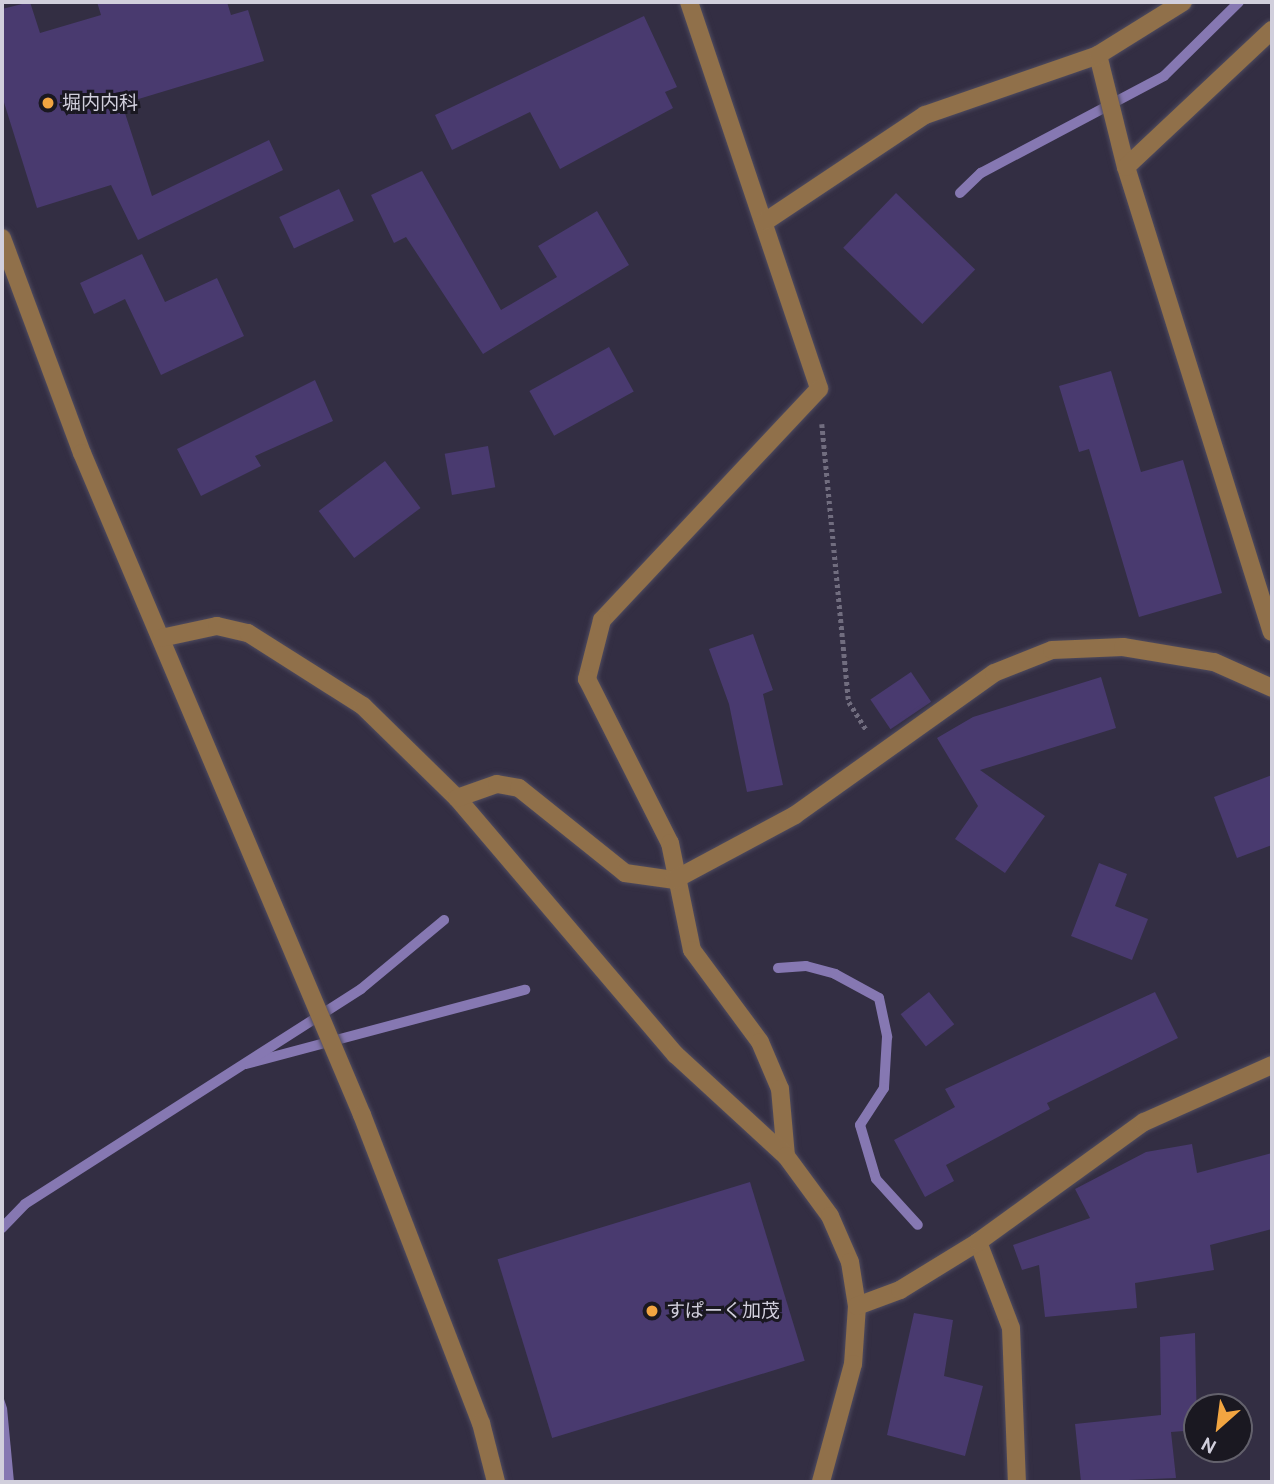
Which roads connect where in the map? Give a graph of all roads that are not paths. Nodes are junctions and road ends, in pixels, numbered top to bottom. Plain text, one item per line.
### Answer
1 (689, 2) edge
2 (1183, 2) edge
3 (1272, 30) edge
4 (1098, 55) junction
5 (1126, 167) junction
6 (766, 220) junction
7 (2, 238) edge
8 (1272, 632) edge
9 (162, 638) junction
10 (1269, 679) edge
11 (457, 798) junction
12 (674, 880) junction
13 (1272, 1065) edge
14 (786, 1156) junction
15 (978, 1242) junction
16 (857, 1306) junction
17 (496, 1482) edge
18 (821, 1482) edge
19 (1017, 1482) edge

1 - 6 street
2 - 4 street
3 - 5 street
4 - 5 street
4 - 6 street
5 - 8 street
6 - 12 street
7 - 9 street
9 - 11 street
9 - 17 street
10 - 12 street
11 - 12 street
11 - 14 street
12 - 14 street
13 - 15 street
14 - 16 street
15 - 16 street
15 - 19 street
16 - 18 street

